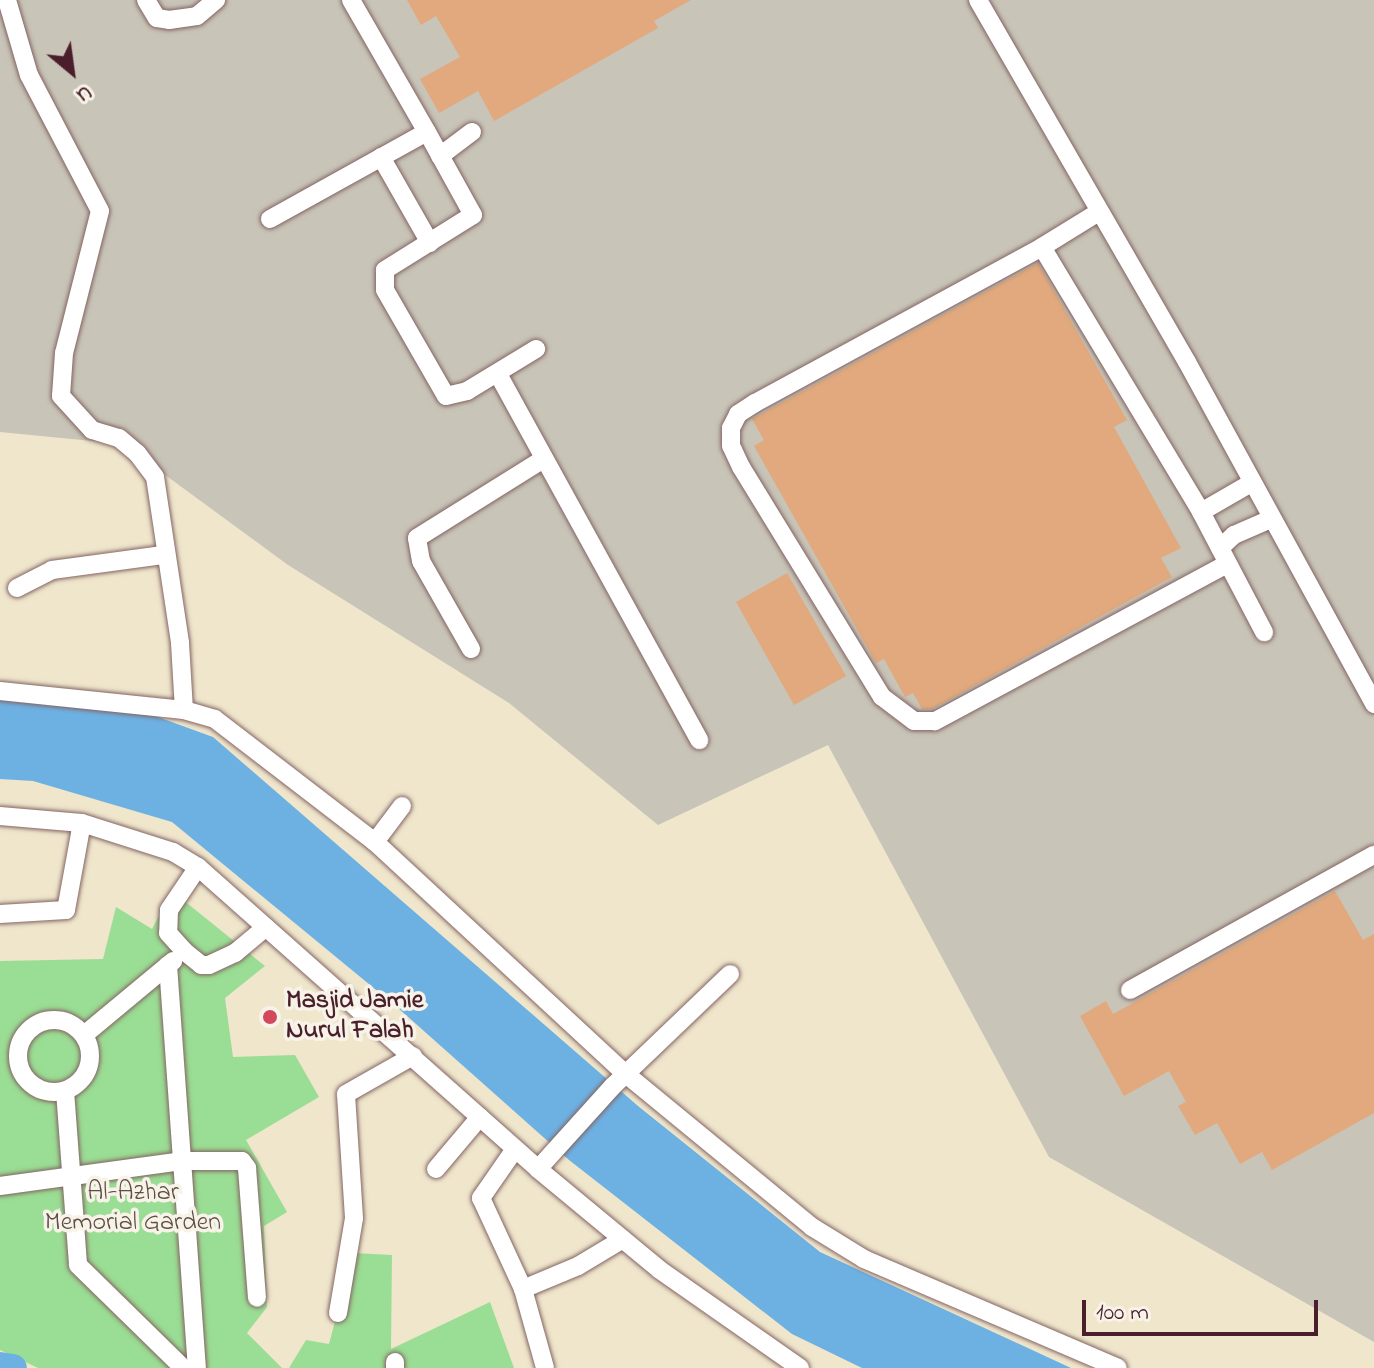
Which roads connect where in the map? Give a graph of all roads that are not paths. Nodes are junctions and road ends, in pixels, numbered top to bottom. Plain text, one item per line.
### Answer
1 (7, 0) edge
2 (146, 0) edge
3 (216, 0) edge
4 (351, 0) edge
5 (978, 0) edge
6 (427, 132) junction
7 (472, 132) dead end
8 (440, 156) junction
9 (381, 157) junction
10 (1097, 213) junction
11 (270, 219) dead end
12 (430, 243) junction
13 (1042, 247) junction
14 (536, 349) dead end
15 (498, 374) junction
16 (542, 460) junction
17 (1251, 483) junction
18 (1201, 512) junction
19 (1271, 519) junction
20 (163, 555) junction
21 (1224, 556) junction
22 (17, 588) dead end
23 (1264, 632) dead end
24 (471, 649) dead end
25 (0, 691) edge
26 (1374, 704) edge
27 (184, 710) junction
28 (699, 740) dead end
29 (402, 806) dead end
30 (0, 816) edge
31 (82, 823) junction
32 (375, 842) junction
33 (1374, 855) edge
34 (198, 867) junction
35 (0, 914) edge
36 (266, 927) junction
37 (184, 951) junction
38 (168, 965) junction
39 (730, 974) dead end
40 (1130, 990) dead end
41 (84, 1035) junction
42 (413, 1056) junction
43 (620, 1080) junction
44 (65, 1091) junction
45 (480, 1117) junction
46 (515, 1149) junction
47 (183, 1161) junction
48 (436, 1169) dead end
49 (538, 1169) junction
50 (73, 1176) junction
51 (0, 1186) edge
52 (623, 1239) junction
53 (523, 1289) junction
54 (257, 1298) dead end
55 (338, 1313) dead end
56 (183, 1368) edge
57 (197, 1368) edge
58 (545, 1368) edge
59 (800, 1368) edge
60 (1118, 1368) edge

1 - 20 street
2 - 3 street
4 - 6 street
5 - 10 street
6 - 8 street
6 - 9 street
7 - 8 street
8 - 12 street
9 - 11 street
9 - 12 street
10 - 13 street
10 - 17 street
12 - 15 street
13 - 18 street
13 - 21 street
14 - 15 street
15 - 16 street
16 - 24 street
16 - 28 street
17 - 18 street
17 - 19 street
18 - 21 street
19 - 21 street
19 - 26 street
20 - 22 street
20 - 27 street
21 - 23 street
25 - 27 street
27 - 32 street
29 - 32 street
30 - 31 street
31 - 34 street
31 - 35 street
32 - 43 street
33 - 40 street
34 - 36 street
34 - 37 street
36 - 37 street
36 - 42 street
37 - 38 street
38 - 41 street
38 - 47 street
39 - 43 street
41 - 44 street
41 - 44 street
42 - 45 street
42 - 55 street
43 - 49 street
43 - 60 street
44 - 50 street
45 - 46 street
45 - 48 street
46 - 49 street
46 - 53 street
47 - 50 street
47 - 54 street
47 - 57 street
49 - 52 street
50 - 51 street
50 - 56 street
52 - 53 street
52 - 59 street
53 - 58 street

